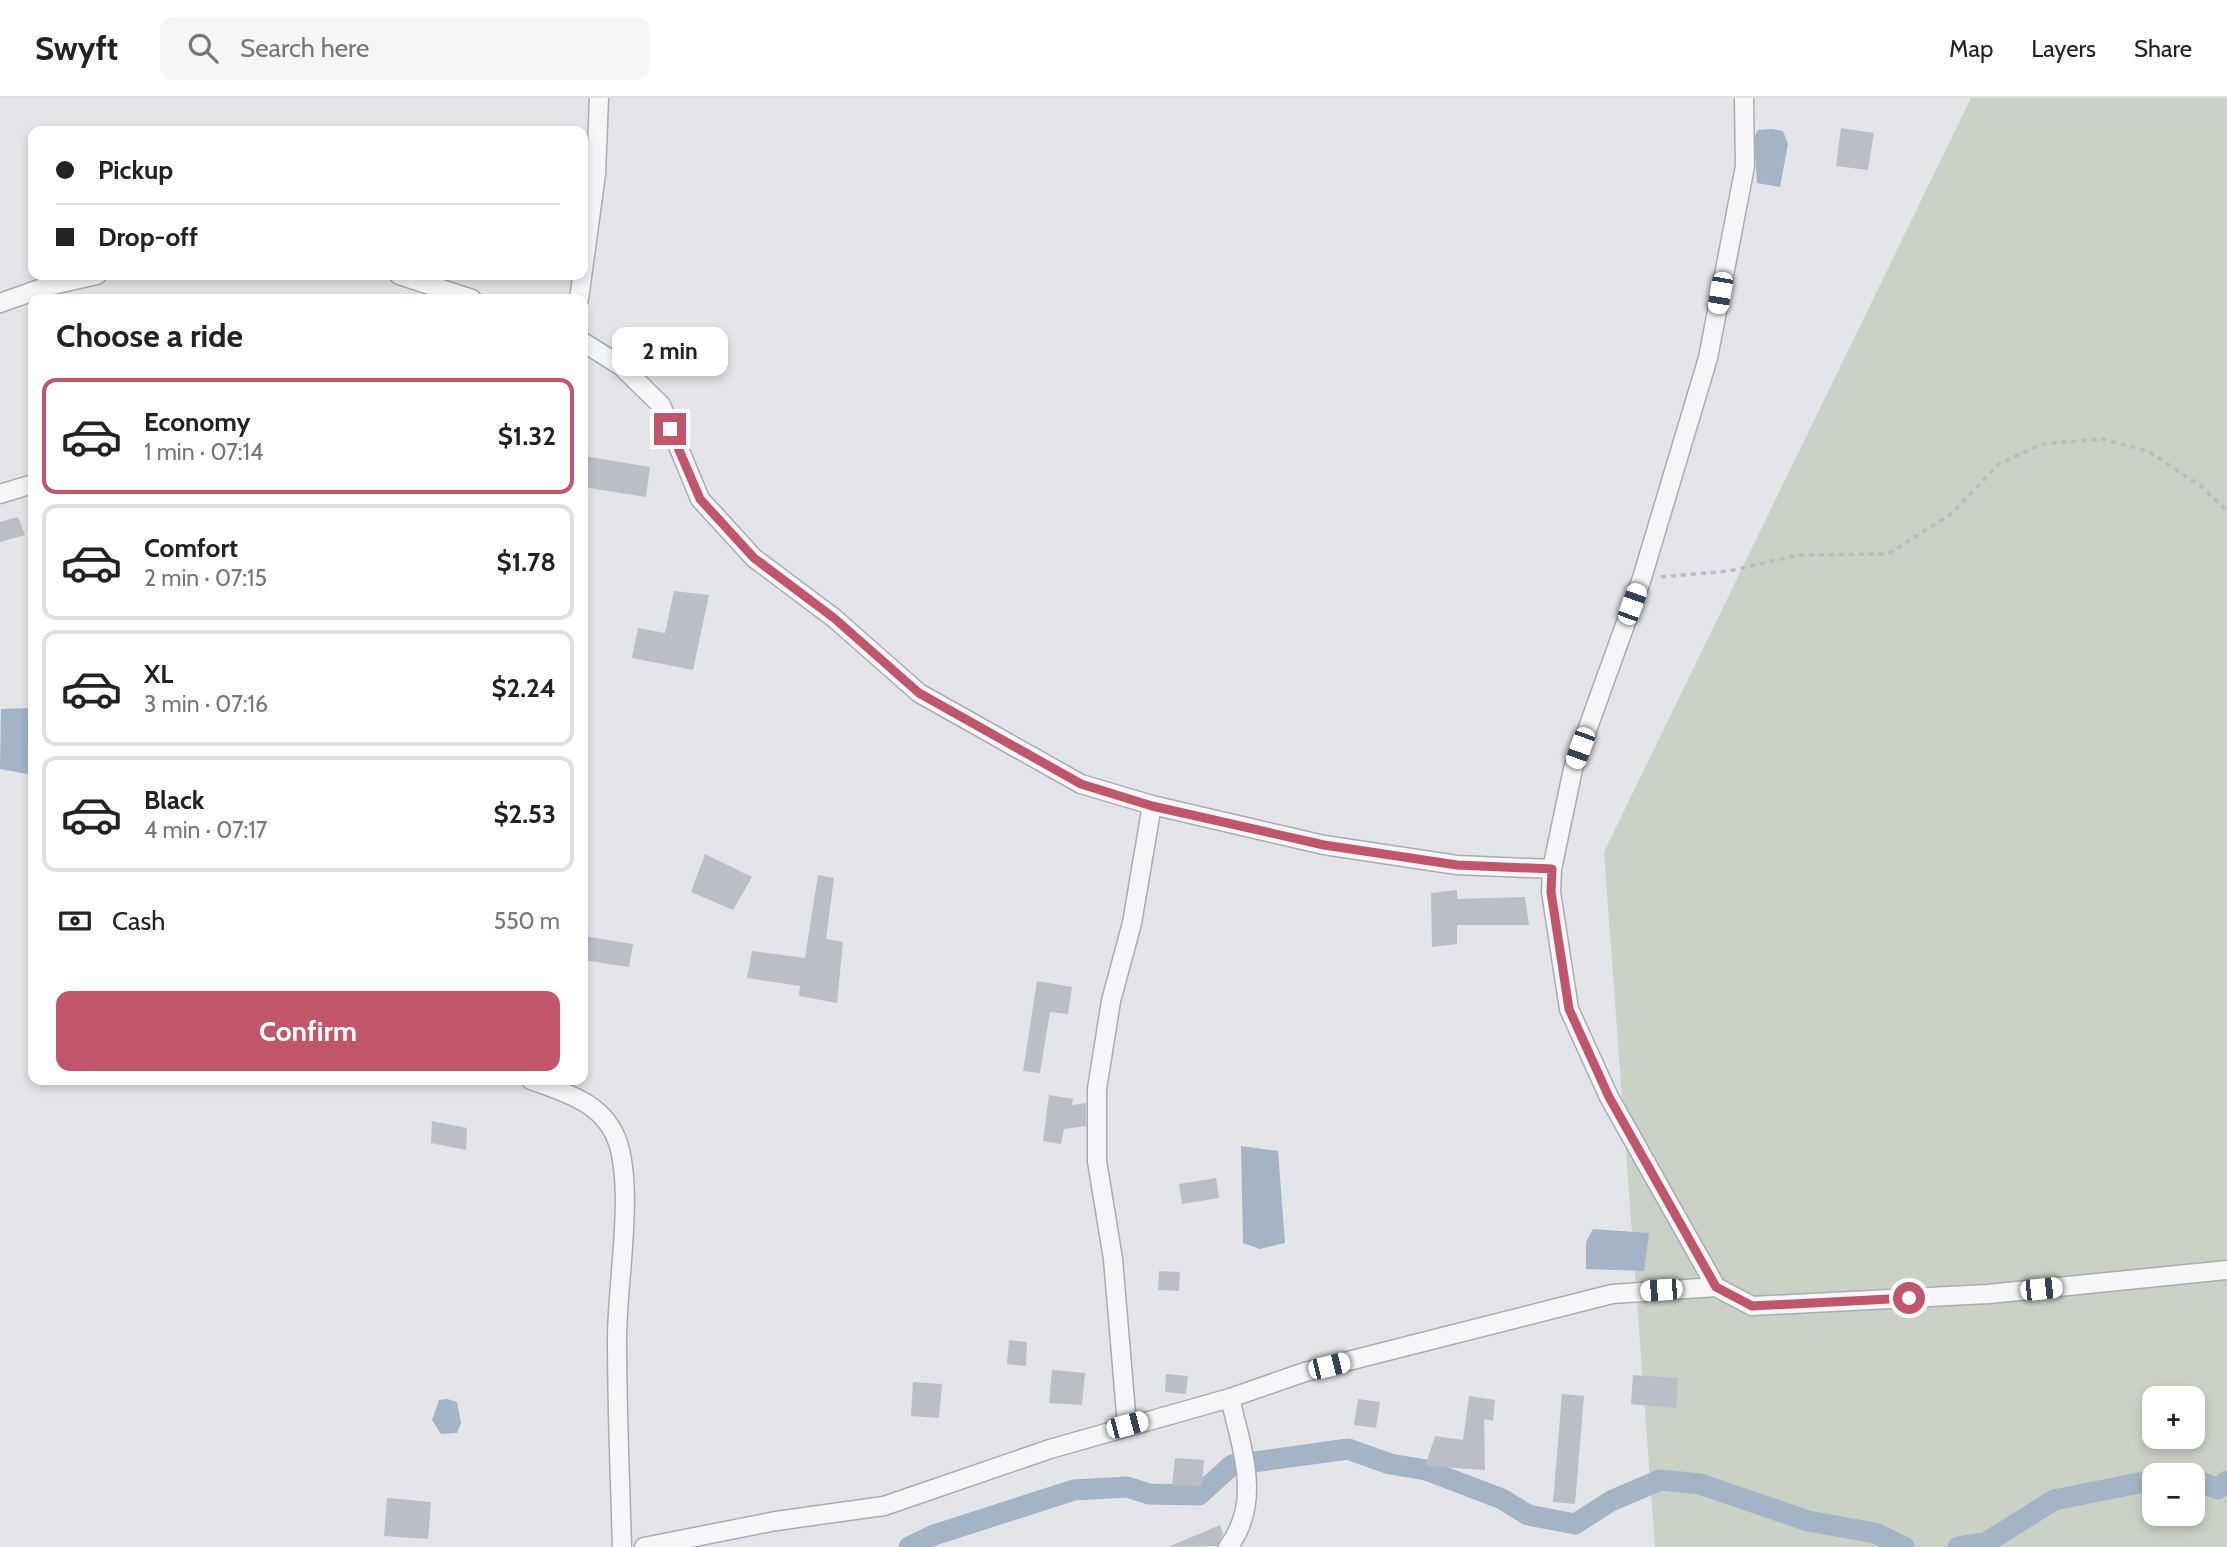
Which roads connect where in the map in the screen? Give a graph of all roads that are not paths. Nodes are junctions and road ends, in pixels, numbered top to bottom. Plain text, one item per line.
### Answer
1 (599, 98) edge
2 (1744, 98) edge
3 (588, 233) edge
4 (75, 280) edge
5 (414, 280) edge
6 (457, 294) edge
7 (0, 303) edge
8 (588, 345) edge
9 (28, 486) edge
10 (0, 494) edge
11 (1152, 806) junction
12 (1552, 869) junction
13 (544, 1085) edge
14 (2227, 1270) edge
15 (1716, 1287) junction
16 (1230, 1398) junction
17 (1127, 1425) junction
18 (622, 1547) edge
19 (644, 1547) edge
20 (1228, 1547) edge

1 - 3 street
2 - 12 street
4 - 7 street
5 - 6 street
8 - 11 street
9 - 10 street
11 - 12 street
11 - 17 street
12 - 15 street
13 - 18 street
14 - 15 street
15 - 16 street
16 - 17 street
16 - 20 street
17 - 19 street

